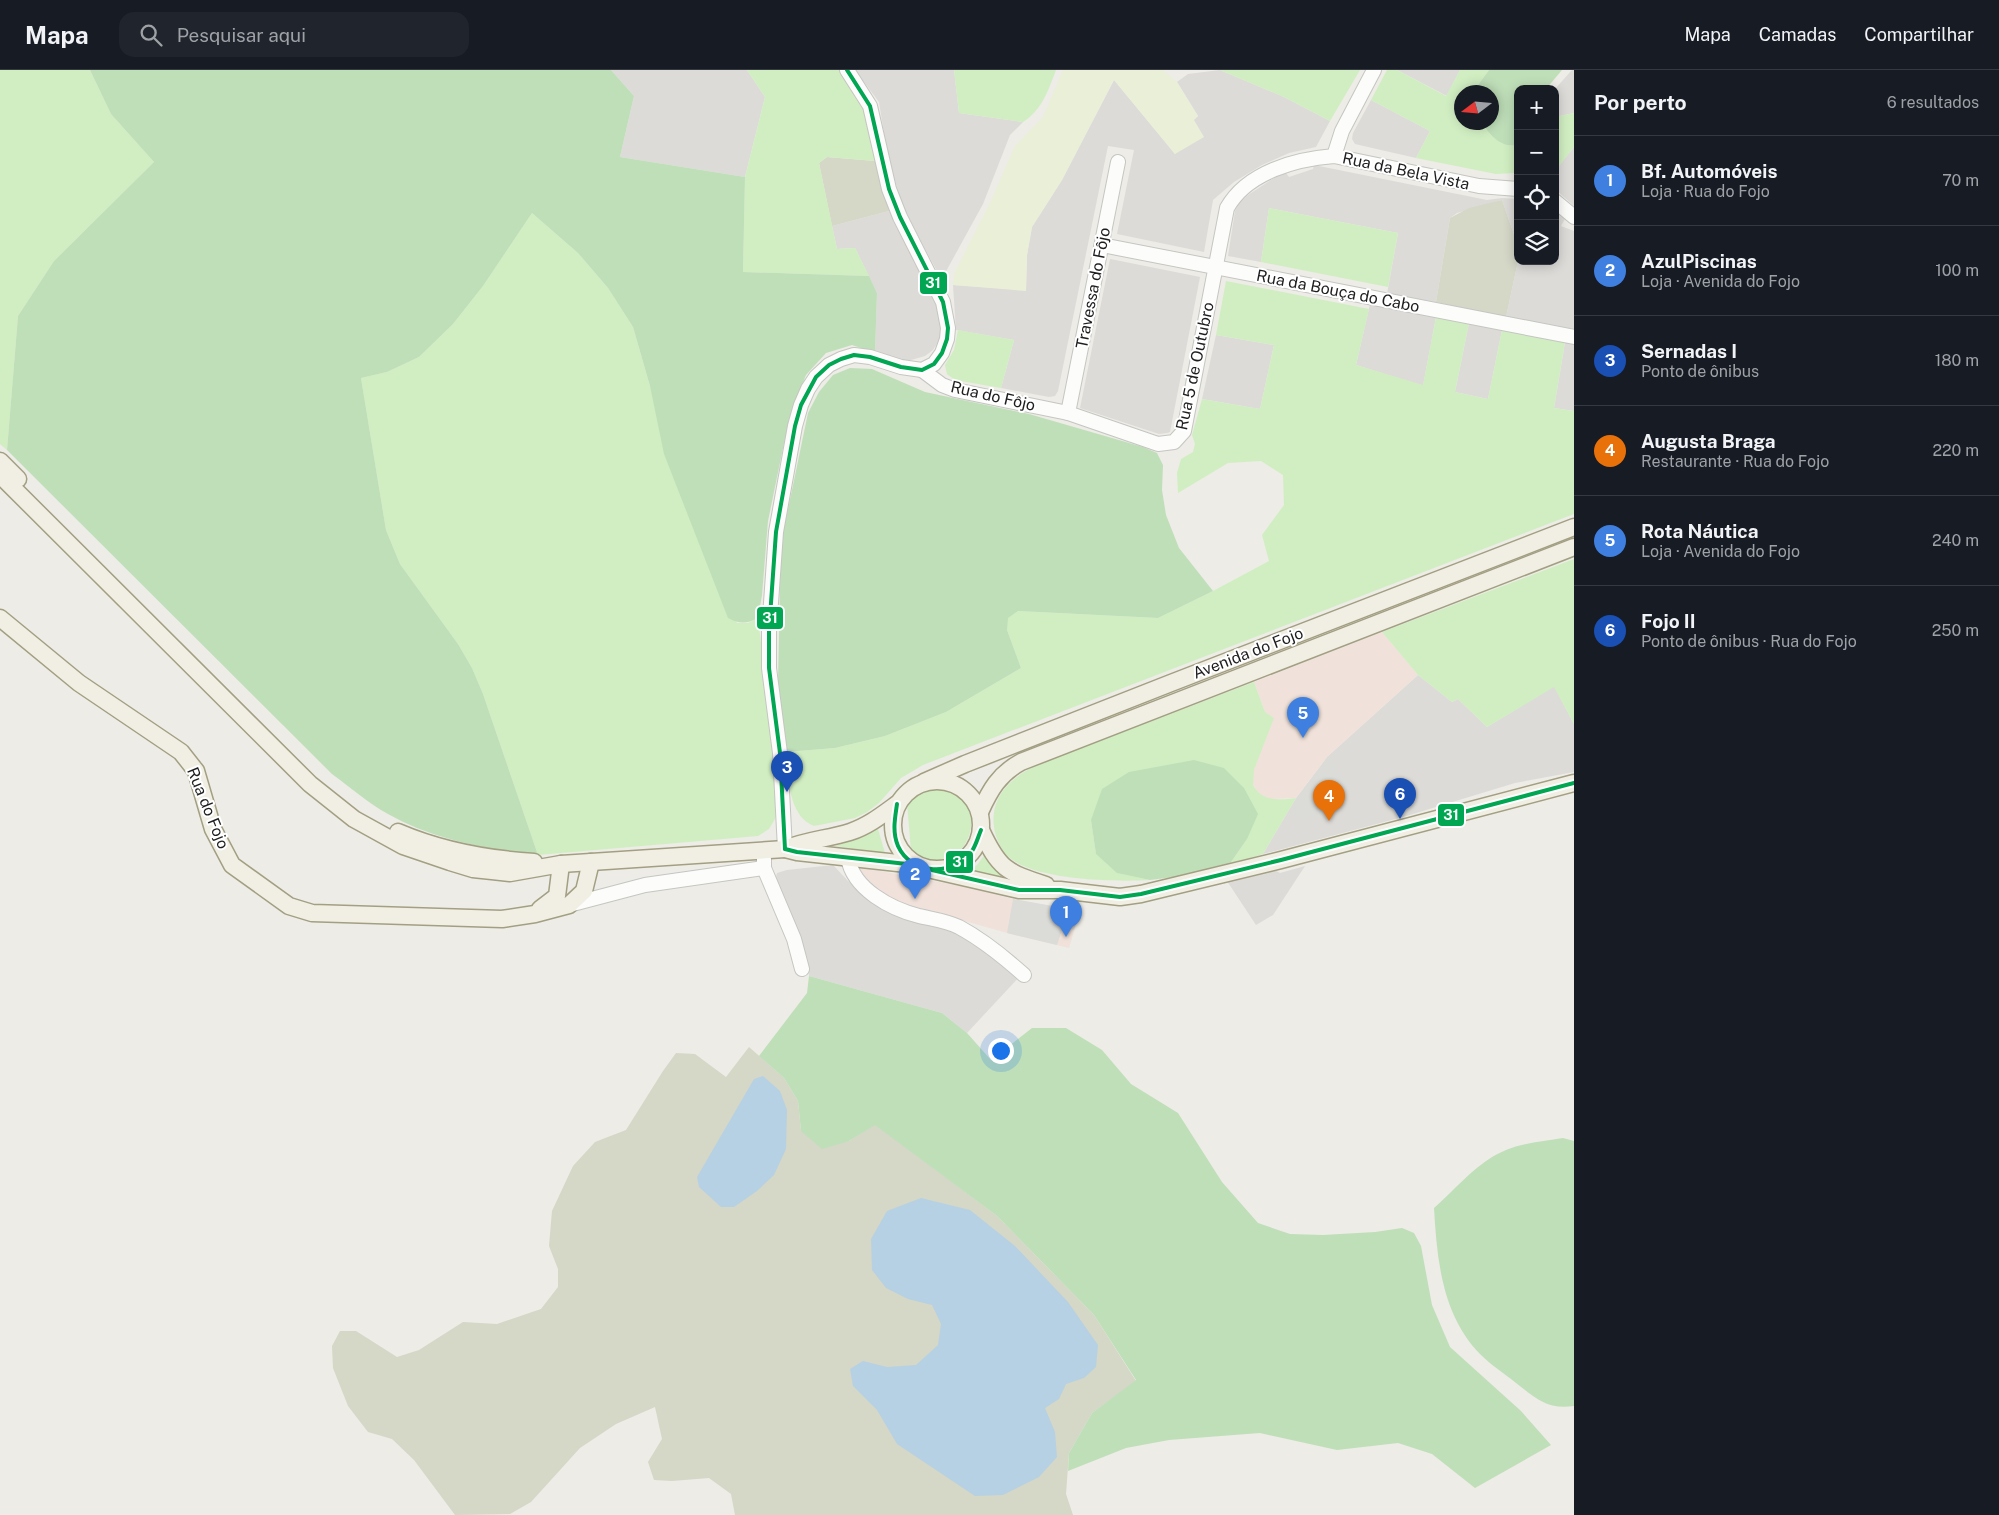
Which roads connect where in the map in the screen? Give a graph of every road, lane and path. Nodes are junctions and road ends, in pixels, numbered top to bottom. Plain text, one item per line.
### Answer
1 (847, 70) edge
2 (1374, 70) edge
3 (1334, 156) junction
4 (1118, 162) dead end
5 (1514, 188) edge
6 (1559, 205) edge
7 (1574, 217) edge
8 (1102, 245) junction
9 (1216, 267) junction
10 (1574, 337) edge
11 (922, 370) junction
12 (1068, 413) junction
13 (0, 461) edge
14 (0, 474) edge
15 (1574, 527) edge
16 (1574, 547) edge
17 (0, 618) edge
18 (924, 782) junction
19 (1574, 783) edge
20 (897, 804) junction
21 (980, 812) junction
22 (981, 830) junction
23 (785, 849) junction
24 (765, 851) junction
25 (848, 858) junction
26 (591, 862) junction
27 (561, 864) junction
28 (916, 865) junction
29 (764, 868) junction
30 (932, 870) junction
31 (1060, 890) junction
32 (569, 904) junction
33 (535, 914) junction
34 (802, 969) dead end
35 (1024, 975) dead end

1 - 11 street
2 - 3 street
3 - 5 street, Rua da Bela Vista
3 - 9 street, Rua da Bela Vista
4 - 8 street, Travessa do Fôjo
6 - 7 street
8 - 9 street, Rua da Bouça do Cabo
8 - 12 street, Travessa do Fôjo
9 - 10 street, Rua da Bouça do Cabo
9 - 12 street, Rua 5 de Outubro
11 - 12 street, Rua do Fôjo
11 - 23 street
13 - 27 main road
14 - 27 main road
15 - 18 main road, Avenida do Fojo
16 - 21 main road, Avenida do Fojo
17 - 33 main road, Rua do Fojo
18 - 20 main road, Avenida do Fojo
18 - 21 main road
19 - 31 main road
20 - 23 main road, Avenida do Fojo
20 - 28 main road
21 - 22 main road
22 - 30 main road
22 - 31 main road
23 - 24 main road
23 - 25 main road
24 - 26 main road
24 - 29 street
25 - 28 main road
25 - 35 street
26 - 27 main road
26 - 32 main road
27 - 33 main road
28 - 30 main road
29 - 32 street
29 - 34 street
30 - 31 main road
32 - 33 main road, Rua do Fojo

